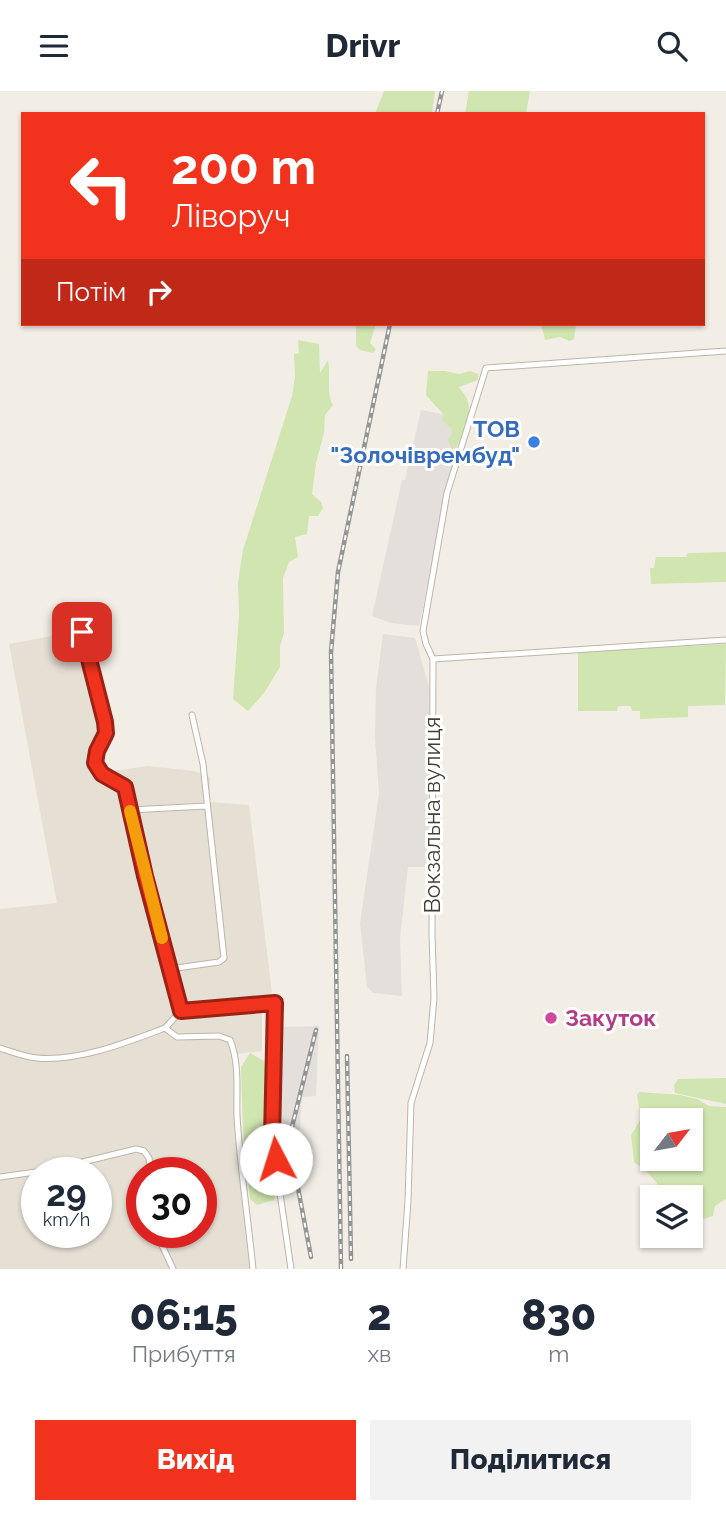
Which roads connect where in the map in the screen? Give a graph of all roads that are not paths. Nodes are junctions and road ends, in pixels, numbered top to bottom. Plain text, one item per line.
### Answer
1 (726, 351) edge
2 (82, 632) dead end
3 (726, 640) edge
4 (433, 659) junction
5 (192, 715) dead end
6 (206, 806) junction
7 (130, 810) junction
8 (170, 969) junction
9 (181, 1011) junction
10 (166, 1028) junction
11 (0, 1048) edge
12 (148, 1157) edge
13 (0, 1177) edge
14 (163, 1248) edge
15 (173, 1269) edge
16 (253, 1269) edge
17 (291, 1269) edge
18 (403, 1269) edge

1 - 4 street, Вокзальна вулиця
2 - 7 street
3 - 4 street
4 - 18 street, Вокзальна вулиця
5 - 6 street
6 - 7 street
6 - 8 street
7 - 8 street
8 - 9 street
9 - 10 street
9 - 17 street
10 - 11 street
10 - 16 street
12 - 13 street
14 - 15 street

